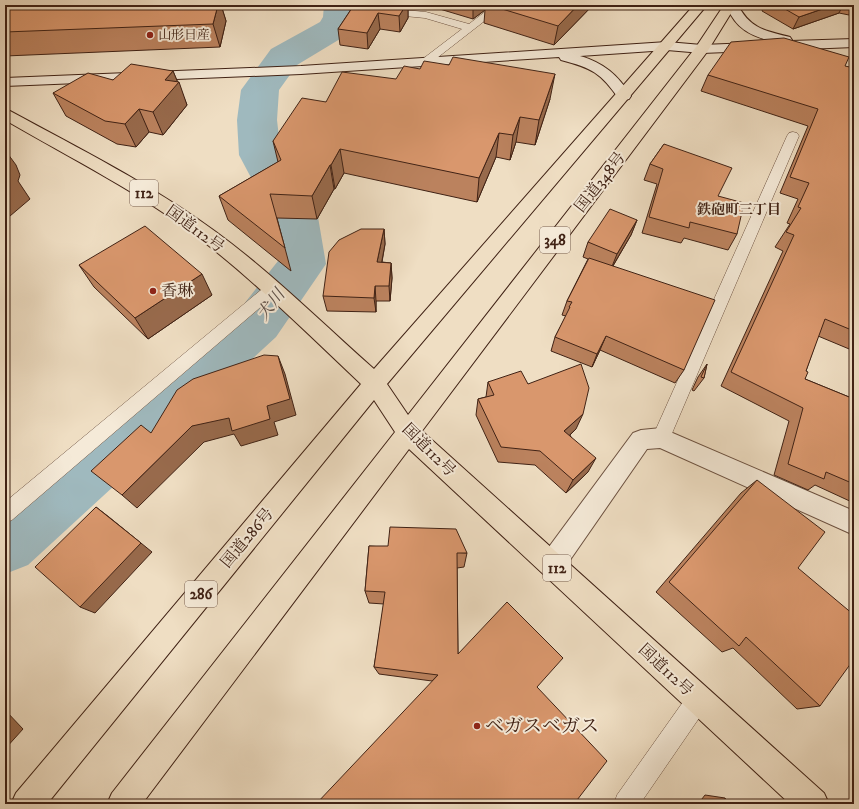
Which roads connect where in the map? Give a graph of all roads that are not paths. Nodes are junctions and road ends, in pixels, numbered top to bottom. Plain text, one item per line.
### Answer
1 (353, 5) edge
2 (500, 5) edge
3 (701, 5) edge
4 (731, 5) edge
5 (471, 28) junction
6 (854, 43) edge
7 (815, 45) junction
8 (667, 46) junction
9 (702, 49) junction
10 (550, 53) junction
11 (424, 63) junction
12 (5, 82) edge
13 (624, 96) junction
14 (5, 114) edge
15 (793, 136) dead end
16 (272, 289) junction
17 (376, 383) junction
18 (407, 432) junction
19 (661, 438) junction
20 (5, 514) edge
21 (854, 523) edge
22 (552, 564) junction
23 (698, 700) junction
24 (27, 804) edge
25 (123, 804) edge
26 (626, 804) edge
27 (813, 804) edge

1 - 5 lane
2 - 5 lane
3 - 8 highway, 348
4 - 7 street
4 - 9 highway, 国道348号 / 348
5 - 11 lane
6 - 7 street
7 - 9 street
8 - 9 street
8 - 10 street
8 - 13 highway, 348
9 - 18 highway, 国道348号 / 348
10 - 11 street
10 - 13 street
11 - 12 street
13 - 17 highway, 348
14 - 16 highway, 国道112号 / 112
15 - 19 lane
16 - 17 highway, 国道112号 / 112
16 - 20 lane
17 - 18 highway, 国道112号 / 112
17 - 24 highway, 国道286号 / 286
18 - 22 highway, 国道112号 / 112
18 - 25 highway
19 - 21 street
19 - 22 street
22 - 23 highway, 国道112号 / 112
23 - 26 lane
23 - 27 highway, 国道112号 / 112

